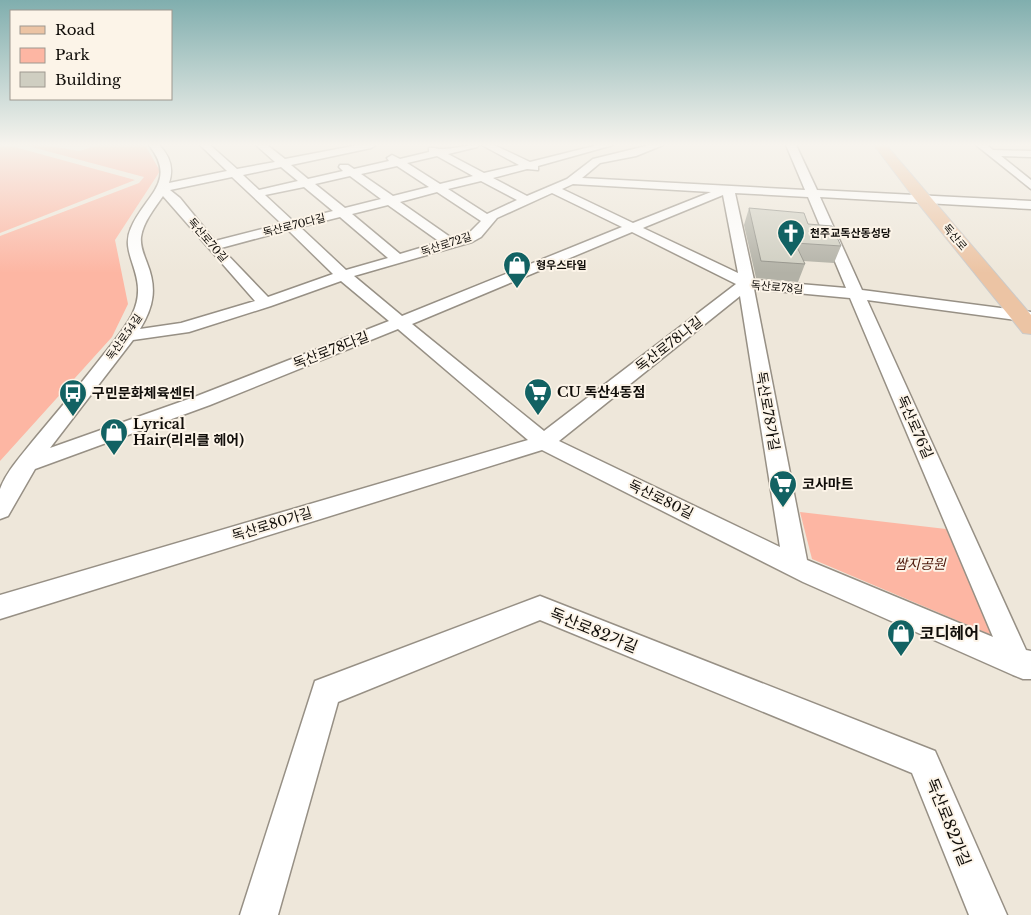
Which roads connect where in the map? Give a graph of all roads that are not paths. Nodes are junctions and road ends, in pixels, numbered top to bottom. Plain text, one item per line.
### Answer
1 (161, 188) joint
2 (249, 188) edge
3 (282, 188) edge
4 (313, 188) edge
5 (373, 188) edge
6 (438, 188) joint
7 (502, 188) edge
8 (540, 188) edge
9 (564, 188) edge
10 (698, 188) edge
11 (810, 188) edge
12 (913, 188) edge
13 (728, 189) junction
14 (256, 194) junction
15 (813, 194) junction
16 (390, 200) junction
17 (923, 200) junction
18 (527, 201) junction
19 (1031, 206) edge
20 (343, 213) junction
21 (488, 220) junction
22 (290, 226) junction
23 (632, 227) junction
24 (451, 244) junction
25 (212, 246) junction
26 (398, 259) junction
27 (343, 275) junction
28 (746, 284) junction
29 (857, 294) junction
30 (265, 303) junction
31 (1028, 321) edge
32 (401, 323) junction
33 (126, 336) junction
34 (544, 442) junction
35 (26, 464) junction
36 (6, 491) edge
37 (0, 510) edge
38 (796, 566) junction
39 (0, 606) edge
40 (1026, 666) edge
41 (260, 915) edge
42 (988, 915) edge

1 - 25 street, 독산로70길
1 - 33 street, 독산로54길
2 - 14 street
3 - 14 street
4 - 20 street
5 - 16 street
6 - 16 street, 독산로70다길
6 - 21 street
7 - 18 street
8 - 18 street, 독산로72길
9 - 23 street, 독산로78길
10 - 13 street
11 - 15 street
12 - 17 main road, 독산로
13 - 15 street
13 - 23 street, 독산로78다길
13 - 28 street, 독산로78가길
14 - 22 street
15 - 17 street
15 - 29 street, 독산로76길
16 - 20 street, 독산로70다길
16 - 24 street
17 - 19 street
17 - 31 main road, 독산로
18 - 21 street, 독산로72길
20 - 22 street, 독산로70다길
20 - 26 street
21 - 24 street, 독산로72길
22 - 25 street, 독산로70다길
22 - 27 street
23 - 28 street, 독산로78길
23 - 32 street, 독산로78다길
24 - 26 street, 독산로72길
25 - 30 street, 독산로70길
26 - 27 street, 독산로72길
27 - 30 street, 독산로72길
27 - 32 street, 독산로80길
28 - 29 street, 독산로78길
28 - 34 street, 독산로78나길
28 - 38 street, 독산로78가길
29 - 31 street, 독산로78길
29 - 40 street, 독산로76길
30 - 33 street, 독산로72길
32 - 34 street, 독산로80길
32 - 35 street, 독산로78다길
33 - 35 street, 독산로54길
34 - 38 street, 독산로80길
34 - 39 street, 독산로80가길
35 - 36 street, 독산로54길
36 - 37 street, 독산로54길
38 - 40 street, 독산로80길
41 - 42 street, 독산로82가길

